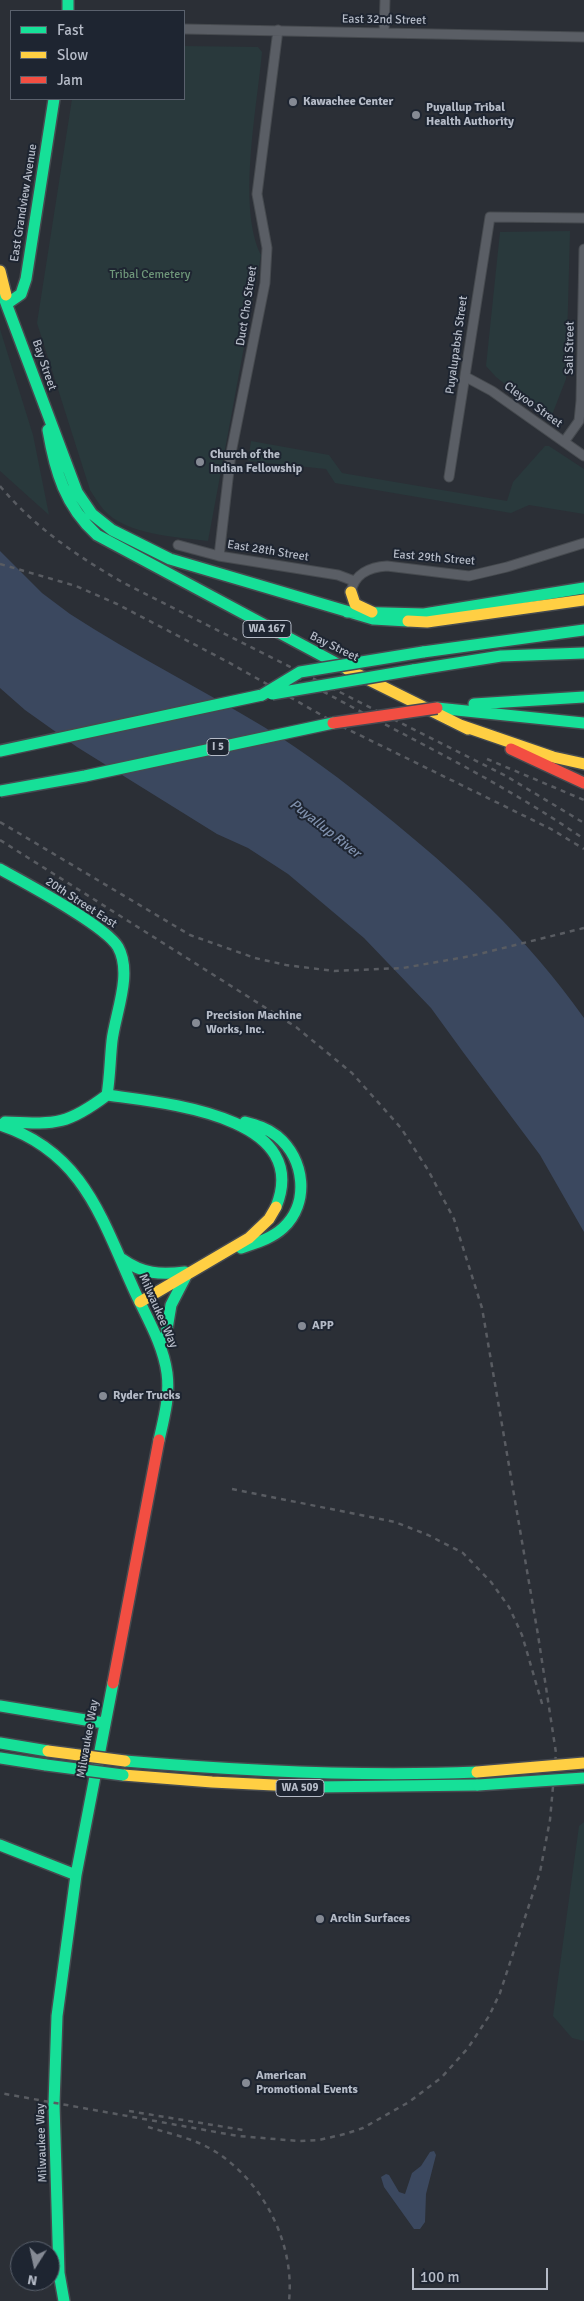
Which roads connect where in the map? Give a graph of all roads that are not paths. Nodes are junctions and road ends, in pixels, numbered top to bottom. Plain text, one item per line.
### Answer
1 (384, 0) edge
2 (185, 29) edge
3 (278, 30) junction
4 (384, 33) junction
5 (584, 37) edge
6 (54, 100) edge
7 (584, 218) edge
8 (584, 249) edge
9 (0, 271) edge
10 (0, 287) edge
11 (8, 303) junction
12 (466, 377) junction
13 (44, 407) junction
14 (564, 442) junction
15 (584, 456) edge
16 (449, 477) dead end
17 (584, 544) edge
18 (178, 545) dead end
19 (219, 556) junction
20 (352, 586) junction
21 (584, 588) edge
22 (584, 600) edge
23 (326, 607) junction
24 (347, 612) junction
25 (382, 615) junction
26 (584, 630) edge
27 (584, 653) edge
28 (262, 695) junction
29 (584, 697) edge
30 (436, 708) junction
31 (584, 723) edge
32 (460, 725) junction
33 (0, 751) edge
34 (584, 764) edge
35 (584, 783) edge
36 (0, 791) edge
37 (0, 869) edge
38 (107, 1095) junction
39 (233, 1122) junction
40 (0, 1123) edge
41 (218, 1257) junction
42 (120, 1258) junction
43 (190, 1271) junction
44 (140, 1302) junction
45 (161, 1348) junction
46 (0, 1706) edge
47 (104, 1723) junction
48 (0, 1743) edge
49 (0, 1758) edge
50 (584, 1763) edge
51 (584, 1778) edge
52 (0, 1845) edge
53 (76, 1875) junction
54 (64, 2301) edge

1 - 4 street
2 - 3 street, East 32nd Street
3 - 4 street, East 32nd Street
3 - 19 street, Duct Cho Street
4 - 5 street, East 32nd Street
6 - 11 main road, East Grandview Avenue
7 - 12 street, Puyalupabsh Street
8 - 14 street, Sali Street
9 - 11 main road
10 - 11 main road, WA 167
11 - 13 main road, Bay Street / WA 167
12 - 14 street, Cleyoo Street
12 - 16 street, Puyalupabsh Street
13 - 23 main road, Bay Street / WA 167
13 - 32 main road, Bay Street / WA 167
14 - 15 street, Cleyoo Street
17 - 20 street, East 29th Street
18 - 19 street, East 28th Street
19 - 20 street, East 28th Street
20 - 23 main road
20 - 25 main road
21 - 25 main road
22 - 24 main road, Bay Street / WA 167
23 - 24 main road, Bay Street / WA 167
24 - 25 main road
26 - 28 main road, bridge
27 - 28 main road, bridge
28 - 33 main road
29 - 30 main road, I 5
30 - 31 main road
30 - 36 main road, I 5, bridge
32 - 34 main road
32 - 35 main road, Bay Street
37 - 38 main road, 20th Street East
38 - 39 main road
38 - 40 main road
39 - 41 main road
39 - 41 main road
40 - 42 main road, Milwaukee Way
41 - 43 main road
42 - 43 main road
42 - 44 main road, Milwaukee Way
43 - 44 main road
43 - 45 main road
44 - 45 main road, Milwaukee Way
45 - 47 main road, Milwaukee Way
46 - 47 main road
47 - 53 main road, Milwaukee Way
48 - 50 main road, WA 509, bridge
49 - 51 main road, WA 509, bridge
52 - 53 main road
53 - 54 main road, Milwaukee Way

